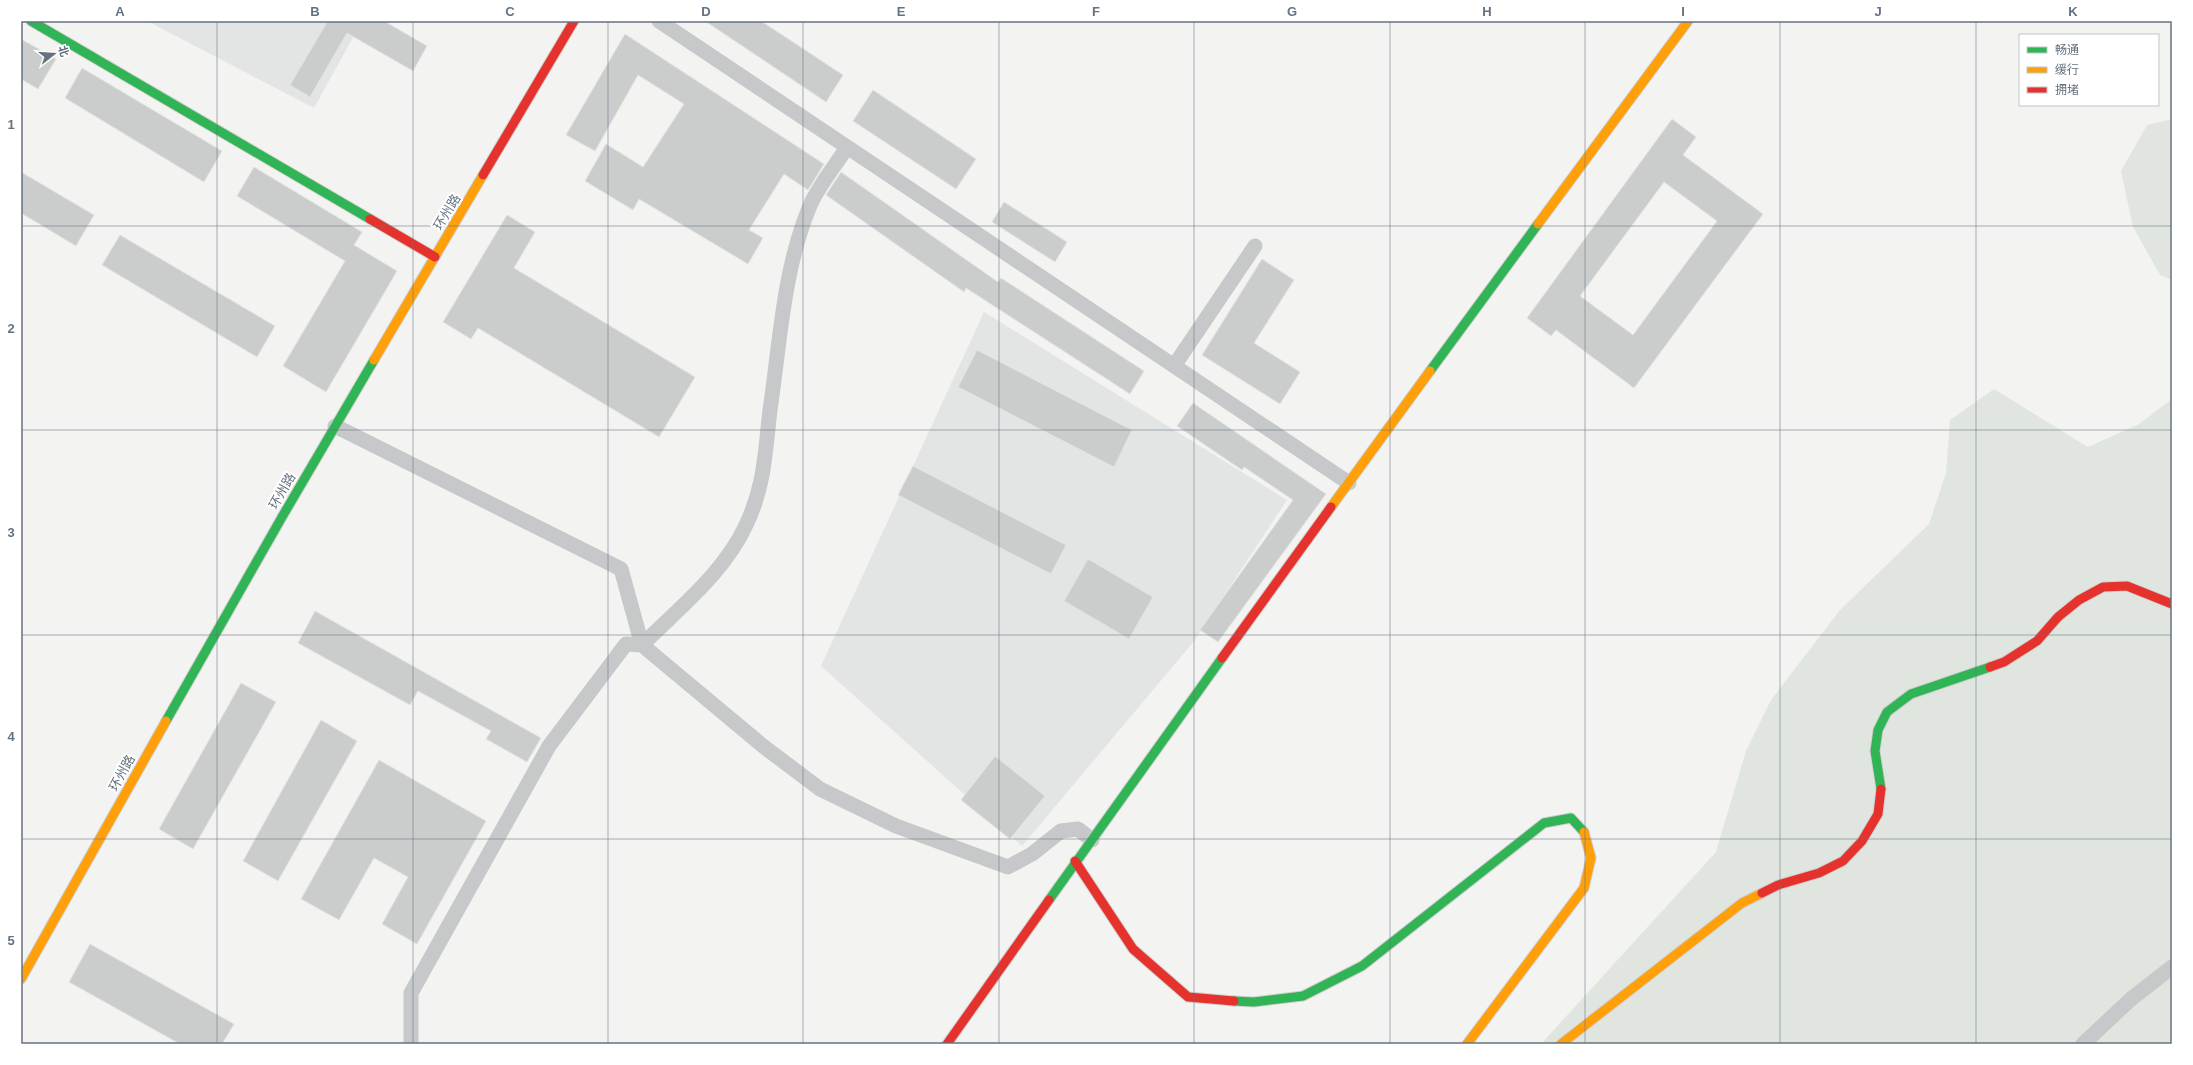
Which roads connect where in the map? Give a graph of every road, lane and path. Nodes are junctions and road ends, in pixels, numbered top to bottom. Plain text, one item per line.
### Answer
1 (31, 21) edge
2 (574, 21) edge
3 (659, 21) edge
4 (1688, 21) edge
5 (848, 147) junction
6 (1255, 246) dead end
7 (435, 257) junction
8 (1174, 366) junction
9 (335, 426) junction
10 (1349, 483) junction
11 (2172, 604) edge
12 (642, 645) junction
13 (1092, 840) junction
14 (1075, 861) junction
15 (2172, 967) edge
16 (21, 979) edge
17 (411, 1044) edge
18 (947, 1044) edge
19 (1468, 1044) edge
20 (1561, 1044) edge
21 (2084, 1044) edge

1 - 7 street
2 - 7 street, 环州路
3 - 5 street
4 - 10 street
5 - 8 street
5 - 12 street
6 - 8 street
7 - 9 street, 环州路
8 - 10 street
9 - 12 street
9 - 16 street, 环州路
10 - 13 street
11 - 20 street
12 - 13 street
12 - 17 street
13 - 14 street
14 - 18 street
14 - 19 street
15 - 21 street

